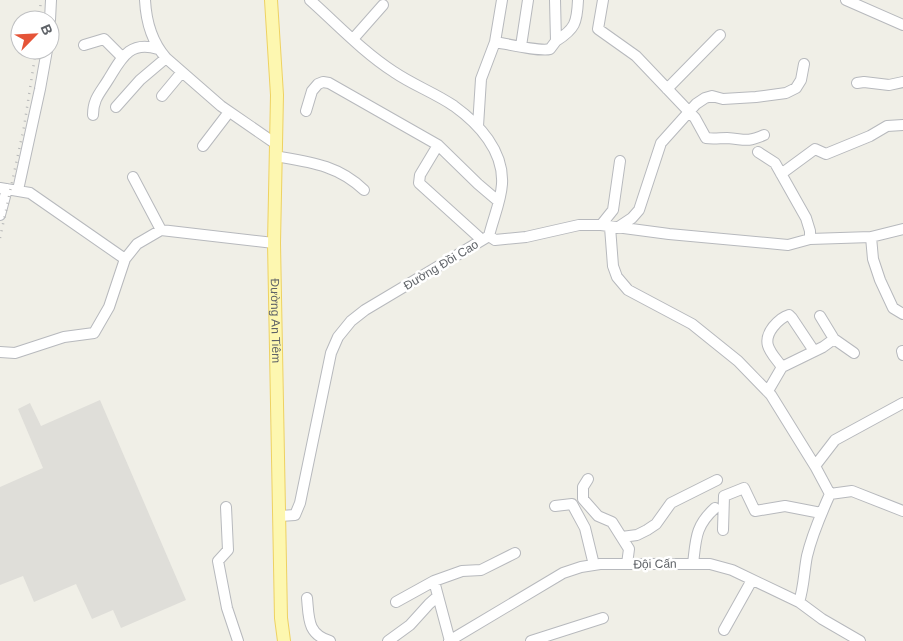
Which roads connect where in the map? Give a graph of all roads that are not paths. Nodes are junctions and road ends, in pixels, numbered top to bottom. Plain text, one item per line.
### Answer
1 (145, 0) edge
2 (271, 0) edge
3 (310, 0) edge
4 (502, 0) edge
5 (528, 0) edge
6 (555, 0) edge
7 (578, 0) edge
8 (603, 0) edge
9 (846, 0) edge
10 (383, 5) dead end
11 (903, 25) edge
12 (720, 36) dead end
13 (353, 39) junction
14 (556, 41) junction
15 (495, 42) junction
16 (84, 45) dead end
17 (521, 46) junction
18 (158, 49) junction
19 (122, 57) junction
20 (166, 58) junction
21 (45, 60) edge
22 (804, 64) dead end
23 (182, 72) junction
24 (903, 82) edge
25 (857, 83) dead end
26 (667, 89) junction
27 (162, 96) dead end
28 (116, 107) dead end
29 (230, 112) junction
30 (306, 112) dead end
31 (689, 112) junction
32 (93, 115) dead end
33 (903, 125) edge
34 (478, 126) junction
35 (764, 135) dead end
36 (438, 145) junction
37 (203, 146) dead end
38 (275, 150) junction
39 (758, 152) dead end
40 (620, 161) dead end
41 (782, 174) junction
42 (133, 177) dead end
43 (3, 188) edge
44 (18, 190) junction
45 (364, 190) dead end
46 (498, 200) junction
47 (0, 215) edge
48 (609, 227) junction
49 (903, 229) edge
50 (161, 230) junction
51 (871, 237) junction
52 (486, 238) junction
53 (810, 238) junction
54 (274, 243) junction
55 (125, 259) junction
56 (903, 314) edge
57 (820, 316) dead end
58 (834, 339) junction
59 (814, 351) junction
60 (0, 352) edge
61 (854, 352) dead end
62 (782, 366) junction
63 (768, 391) junction
64 (903, 403) edge
65 (815, 466) junction
66 (588, 479) dead end
67 (717, 480) dead end
68 (830, 494) junction
69 (555, 506) dead end
70 (226, 507) dead end
71 (715, 508) dead end
72 (903, 511) edge
73 (821, 513) junction
74 (280, 516) junction
75 (723, 530) dead end
76 (622, 538) junction
77 (515, 554) dead end
78 (627, 564) junction
79 (693, 564) junction
80 (594, 565) junction
81 (752, 580) junction
82 (434, 581) junction
83 (438, 596) junction
84 (307, 598) dead end
85 (396, 602) dead end
86 (799, 602) junction
87 (603, 618) dead end
88 (724, 630) dead end
89 (238, 641) edge
90 (284, 641) edge
91 (330, 641) edge
92 (388, 641) edge
93 (450, 641) edge
94 (530, 641) edge
95 (860, 641) edge

1 - 18 street
2 - 38 main road, Đường An Tiêm
3 - 13 street
4 - 15 street
5 - 17 street
6 - 14 street
7 - 14 street
8 - 26 street
9 - 11 street
10 - 13 street
12 - 26 street
13 - 34 street
14 - 17 street
15 - 17 street
15 - 34 street
16 - 19 street
18 - 19 street
18 - 20 street
19 - 32 street
20 - 23 street
20 - 28 street
21 - 44 street
22 - 31 street
23 - 27 street
23 - 29 street
24 - 25 street
26 - 31 street
29 - 37 street
29 - 38 street
30 - 36 street
31 - 35 street
31 - 48 street
33 - 41 street
34 - 46 street
36 - 46 street
36 - 52 street
38 - 45 street
38 - 54 main road, Đường An Tiêm
39 - 41 street
40 - 48 street
41 - 53 street
42 - 50 street
43 - 44 street
43 - 47 street
44 - 55 street
46 - 52 street
48 - 52 street, Đường Đồi Cao
48 - 53 street, Đường Đồi Cao
48 - 63 street
49 - 51 street, Đường Đồi Cao
50 - 54 street
50 - 55 street
51 - 53 street, Đường Đồi Cao
51 - 56 street
52 - 74 street, Đường Đồi Cao
54 - 74 main road, Đường An Tiêm
55 - 60 street
57 - 58 street
58 - 59 street
58 - 61 street
59 - 62 street
59 - 62 street
62 - 63 street
63 - 65 street
64 - 65 street
65 - 68 street
66 - 76 street
67 - 76 street
68 - 72 street
68 - 73 street
69 - 80 street
70 - 89 street
71 - 79 street
73 - 75 street
73 - 86 street
74 - 90 main road, Đường An Tiêm
76 - 78 street
77 - 82 street
78 - 79 street, Đội Cấn
78 - 80 street, Đội Cấn
79 - 81 street, Đội Cấn
80 - 93 street, Đội Cấn
81 - 86 street, Đội Cấn
81 - 88 street
82 - 83 street
82 - 85 street
83 - 92 street
83 - 93 street
84 - 91 street
86 - 95 street, Đội Cấn
87 - 94 street

